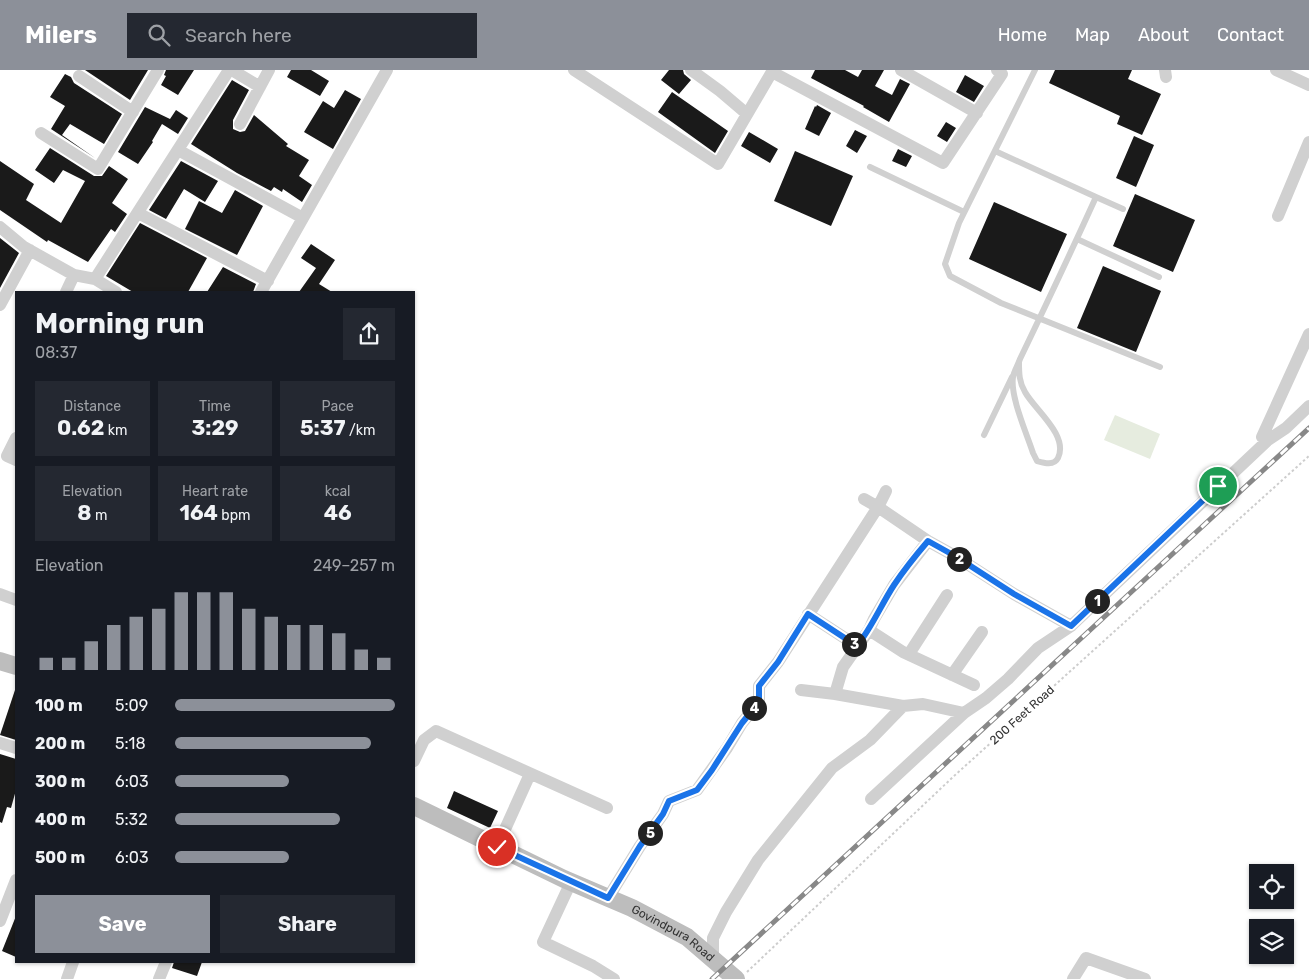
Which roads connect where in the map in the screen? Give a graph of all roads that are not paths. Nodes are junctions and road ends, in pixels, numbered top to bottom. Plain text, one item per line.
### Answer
1 (158, 70) edge
2 (231, 70) edge
3 (269, 70) edge
4 (387, 70) edge
5 (574, 70) edge
6 (691, 70) edge
7 (901, 70) edge
8 (997, 70) edge
9 (1035, 70) edge
10 (1276, 70) edge
11 (772, 71) edge
12 (79, 76) dead end
13 (1309, 85) edge
14 (260, 88) junction
15 (133, 112) junction
16 (977, 113) junction
17 (747, 114) junction
18 (240, 124) dead end
19 (41, 133) dead end
20 (1309, 142) edge
21 (178, 150) junction
22 (995, 151) junction
23 (870, 167) dead end
24 (1096, 198) junction
25 (1123, 209) dead end
26 (964, 212) junction
27 (138, 213) junction
28 (1278, 216) dead end
29 (304, 218) junction
30 (0, 227) edge
31 (1077, 239) junction
32 (30, 250) junction
33 (74, 275) junction
34 (1159, 276) dead end
35 (95, 279) junction
36 (268, 281) junction
37 (66, 291) edge
38 (114, 291) edge
39 (262, 291) edge
40 (0, 305) edge
41 (1039, 319) junction
42 (1309, 334) edge
43 (1019, 362) junction
44 (1160, 367) dead end
45 (1013, 376) junction
46 (1309, 406) edge
47 (984, 435) dead end
48 (15, 440) edge
49 (1268, 440) junction
50 (15, 460) edge
51 (886, 491) dead end
52 (864, 500) dead end
53 (878, 507) junction
54 (928, 541) junction
55 (0, 594) edge
56 (946, 595) dead end
57 (15, 600) edge
58 (808, 614) junction
59 (1071, 626) junction
60 (870, 630) junction
61 (982, 632) dead end
62 (857, 646) junction
63 (909, 654) junction
64 (0, 661) edge
65 (15, 666) edge
66 (952, 675) junction
67 (974, 686) dead end
68 (801, 690) dead end
69 (835, 694) junction
70 (903, 706) junction
71 (964, 713) junction
72 (0, 743) edge
73 (15, 748) edge
74 (415, 759) edge
75 (530, 774) junction
76 (871, 800) dead end
77 (415, 806) edge
78 (607, 808) dead end
79 (497, 847) junction
80 (571, 882) junction
81 (15, 883) edge
82 (608, 898) junction
83 (0, 921) edge
84 (713, 958) junction
85 (73, 963) edge
86 (166, 963) edge
87 (741, 976) edge
88 (67, 979) edge
89 (159, 979) edge
90 (614, 979) edge
91 (1073, 979) edge
92 (1144, 979) edge

1 - 15 street
2 - 14 street
2 - 21 street
3 - 14 street
4 - 29 street
5 - 17 street
6 - 17 street
7 - 16 street
8 - 16 street
9 - 22 lane
10 - 13 street
11 - 16 street
11 - 17 street
12 - 15 street
14 - 18 street
15 - 19 street
20 - 28 street
21 - 27 street
21 - 29 street
22 - 24 lane
22 - 26 lane
23 - 26 lane
24 - 25 lane
24 - 31 lane
26 - 41 lane
27 - 35 street
27 - 36 street
29 - 36 street
30 - 32 street
31 - 34 lane
31 - 41 lane
32 - 33 street
32 - 40 street
33 - 35 street
33 - 37 street
35 - 38 street
36 - 39 street
41 - 43 lane
41 - 44 lane
42 - 49 street
43 - 45 lane
43 - 45 lane
45 - 47 lane
46 - 49 street
48 - 50 street
49 - 59 street
51 - 53 street
52 - 53 street
53 - 54 street
53 - 58 street
54 - 59 street
54 - 60 street
55 - 57 street
56 - 63 street
58 - 62 street
58 - 82 street
59 - 71 street
60 - 62 street
60 - 63 street
61 - 66 street
62 - 69 street
63 - 66 street
64 - 65 street
66 - 67 street
68 - 69 street
69 - 70 street
70 - 71 street
70 - 84 street
71 - 76 street
72 - 73 street
74 - 75 street
75 - 78 street
75 - 79 street
77 - 79 street, Govindpura Road
79 - 80 street, Govindpura Road
80 - 82 street, Govindpura Road
80 - 90 street
81 - 83 street
82 - 84 street, Govindpura Road
84 - 87 street, Govindpura Road
85 - 88 street
86 - 89 street
91 - 92 street

